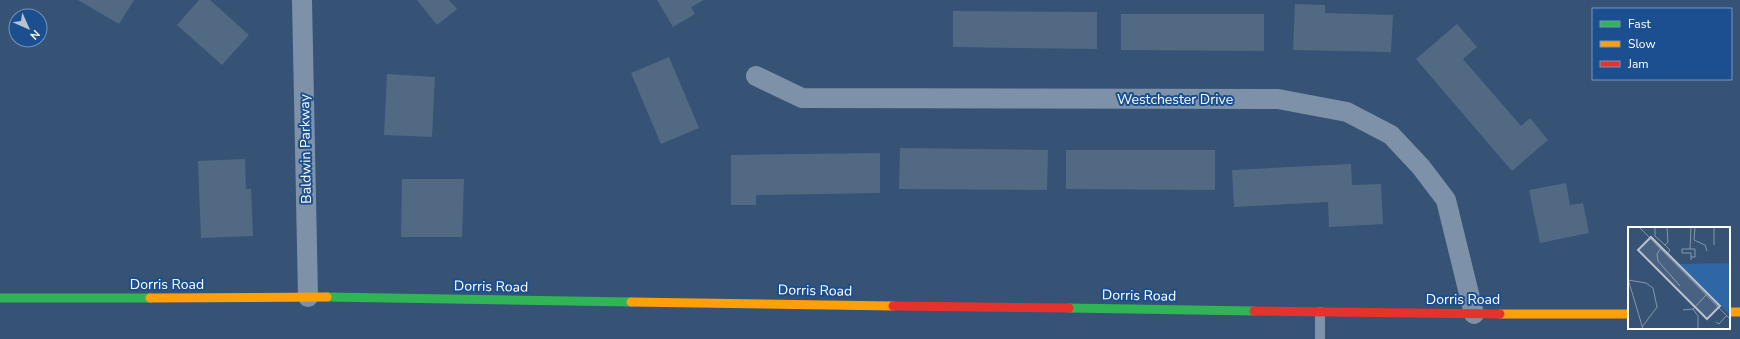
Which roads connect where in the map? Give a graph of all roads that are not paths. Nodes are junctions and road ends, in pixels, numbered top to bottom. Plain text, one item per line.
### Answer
1 (302, 0) edge
2 (756, 76) dead end
3 (308, 297) junction
4 (0, 298) edge
5 (1320, 312) junction
6 (1474, 314) junction
7 (1628, 314) edge
8 (1320, 339) edge

1 - 3 street, Baldwin Parkway
2 - 6 street, Westchester Drive
3 - 4 street, Dorris Road
3 - 5 street, Dorris Road
5 - 6 street, Dorris Road
5 - 8 lane
6 - 7 street, Dorris Road

